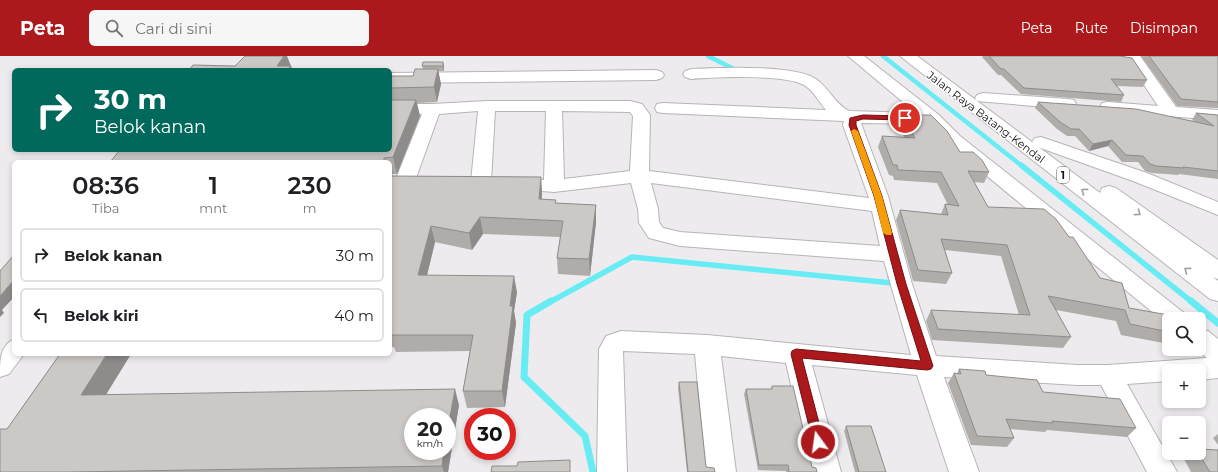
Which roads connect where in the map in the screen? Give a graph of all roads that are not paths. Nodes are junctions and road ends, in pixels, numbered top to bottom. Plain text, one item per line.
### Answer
1 (855, 56) edge
2 (907, 56) edge
3 (927, 56) edge
4 (1128, 57) edge
5 (691, 74) dead end
6 (656, 76) dead end
7 (392, 78) edge
8 (983, 98) junction
9 (487, 106) junction
10 (554, 106) junction
11 (663, 108) dead end
12 (392, 109) edge
13 (432, 109) junction
14 (1170, 111) junction
15 (1218, 115) edge
16 (855, 117) junction
17 (933, 119) junction
18 (1041, 142) junction
19 (639, 176) junction
20 (405, 181) edge
21 (554, 186) junction
22 (880, 206) junction
23 (1218, 209) edge
24 (893, 254) junction
25 (1218, 271) edge
26 (1218, 293) edge
27 (1167, 312) edge
28 (1206, 344) edge
29 (707, 345) junction
30 (12, 352) edge
31 (1218, 353) edge
32 (796, 354) junction
33 (927, 366) junction
34 (0, 367) edge
35 (1218, 368) edge
36 (1206, 369) edge
37 (1162, 371) edge
38 (1108, 375) junction
39 (612, 472) edge
40 (721, 472) edge
41 (826, 472) edge
42 (964, 472) edge
43 (1162, 472) edge

1 - 17 main road
26 -> 2 main road, Jalan Raya Batang-Kendal / 1
3 - 8 main road, Jalan Raya Batang-Kendal / 1
4 - 14 main road
5 - 16 main road
6 - 7 main road
8 - 14 main road
8 - 18 main road, Jalan Raya Batang-Kendal / 1
9 - 10 main road
9 - 13 main road
9 - 21 main road
10 - 19 main road
10 - 21 main road
11 - 16 main road
12 - 13 main road
13 - 20 main road
14 - 15 main road
16 - 17 main road
16 - 22 main road
17 - 27 main road
18 - 23 main road
18 -> 25 main road, Jalan Raya Batang-Kendal / 1
19 - 21 main road
19 - 22 main road
19 - 24 main road
22 - 24 main road
24 - 33 main road
28 - 31 main road
29 - 32 main road
29 - 39 main road
29 - 40 main road
30 - 34 main road
32 - 33 main road
32 - 41 main road
33 - 38 main road
33 - 42 main road
35 - 36 main road
37 - 38 main road
38 - 43 main road

